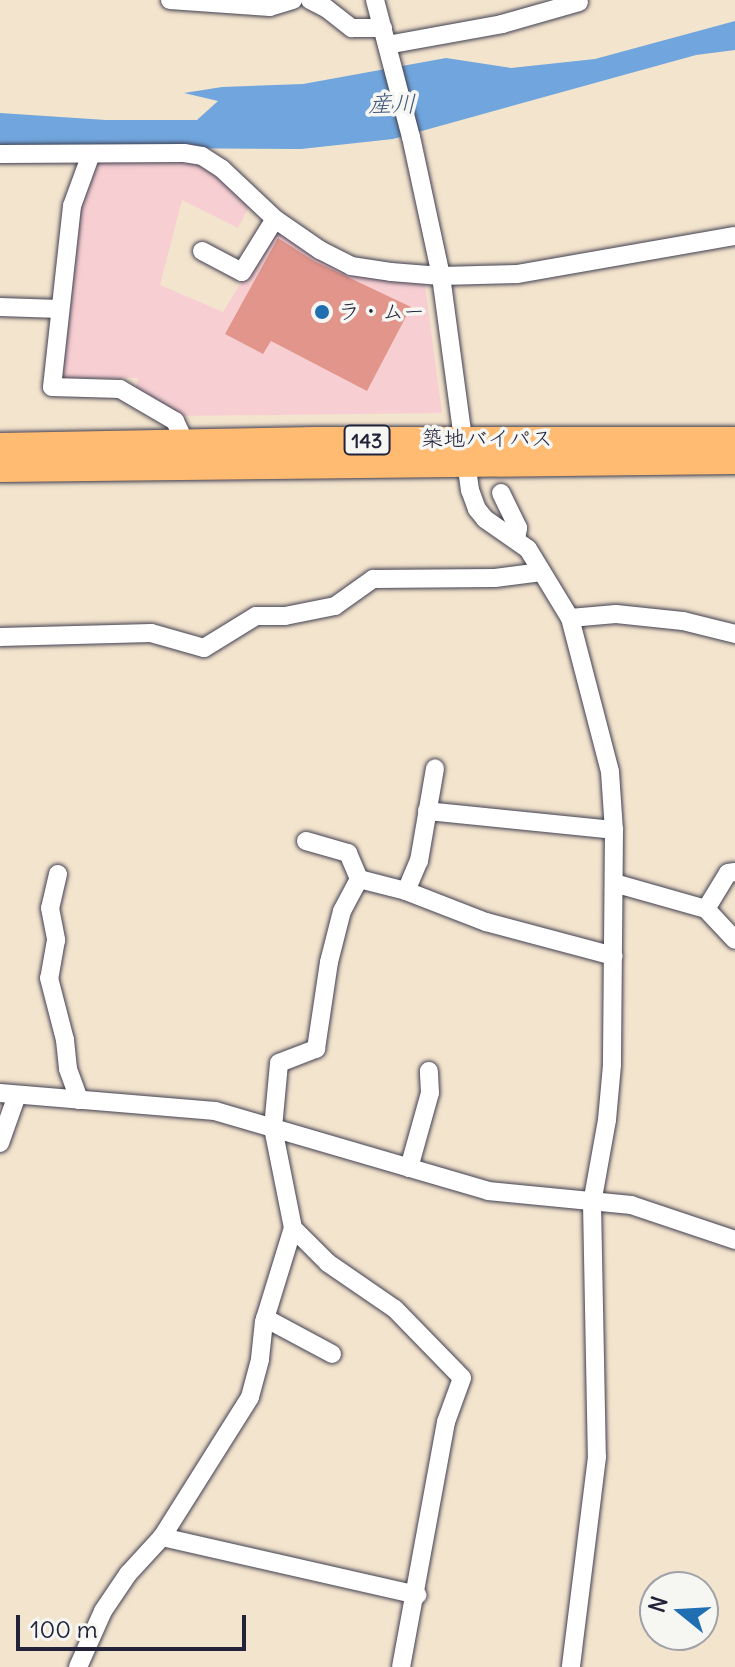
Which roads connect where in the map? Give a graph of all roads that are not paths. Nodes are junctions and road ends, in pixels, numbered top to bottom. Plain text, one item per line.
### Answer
1 (170, 0) edge
2 (293, 0) edge
3 (310, 0) edge
4 (375, 0) edge
5 (193, 1) edge
6 (579, 2) edge
7 (387, 42) junction
8 (0, 154) edge
9 (91, 154) junction
10 (275, 219) junction
11 (735, 236) edge
12 (202, 251) dead end
13 (441, 276) junction
14 (0, 307) edge
15 (60, 309) junction
16 (735, 440) edge
17 (185, 442) junction
18 (0, 446) edge
19 (467, 452) junction
20 (735, 461) edge
21 (0, 469) edge
22 (501, 493) dead end
23 (516, 539) junction
24 (542, 572) junction
25 (570, 618) junction
26 (735, 634) edge
27 (0, 637) edge
28 (435, 768) dead end
29 (427, 811) junction
30 (614, 830) junction
31 (306, 841) dead end
32 (735, 872) edge
33 (58, 874) dead end
34 (359, 879) junction
35 (614, 883) junction
36 (406, 891) junction
37 (706, 909) junction
38 (735, 940) edge
39 (614, 956) junction
40 (429, 1071) dead end
41 (9, 1094) edge
42 (79, 1100) junction
43 (273, 1128) junction
44 (0, 1143) edge
45 (409, 1168) junction
46 (592, 1203) junction
47 (293, 1228) junction
48 (735, 1240) edge
49 (265, 1318) junction
50 (332, 1354) dead end
51 (162, 1537) junction
52 (417, 1595) junction
53 (78, 1667) edge
54 (401, 1667) edge
55 (571, 1667) edge

1 - 5 street
2 - 5 street
3 - 7 street
4 - 7 street
6 - 7 street
7 - 13 street
8 - 9 street
9 - 10 street
9 - 15 street
10 - 12 street
10 - 13 street
11 - 13 street
13 - 19 street
14 - 15 street
15 - 17 street
16 - 19 highway, 築地バイパス / 143
17 - 18 highway, 築地バイパス / 143
17 - 19 highway, 築地バイパス / 143
19 - 20 highway, 築地バイパス / 143
19 - 21 highway, 築地バイパス / 143
19 - 23 street
22 - 23 street
23 - 24 street
24 - 25 street
24 - 27 street
25 - 26 street
25 - 30 street
28 - 29 street
29 - 30 street
29 - 36 street
30 - 35 street
31 - 34 street
32 - 37 street
33 - 42 street
34 - 36 street
34 - 43 street
35 - 37 street
35 - 39 street
36 - 39 street
37 - 38 street
39 - 46 street
40 - 45 street
41 - 42 street
41 - 44 street
42 - 43 street
43 - 45 street
43 - 47 street
45 - 46 street
46 - 48 street
46 - 55 street
47 - 49 street
47 - 52 street
49 - 50 street
49 - 51 street
51 - 52 street
51 - 53 street
52 - 54 street

